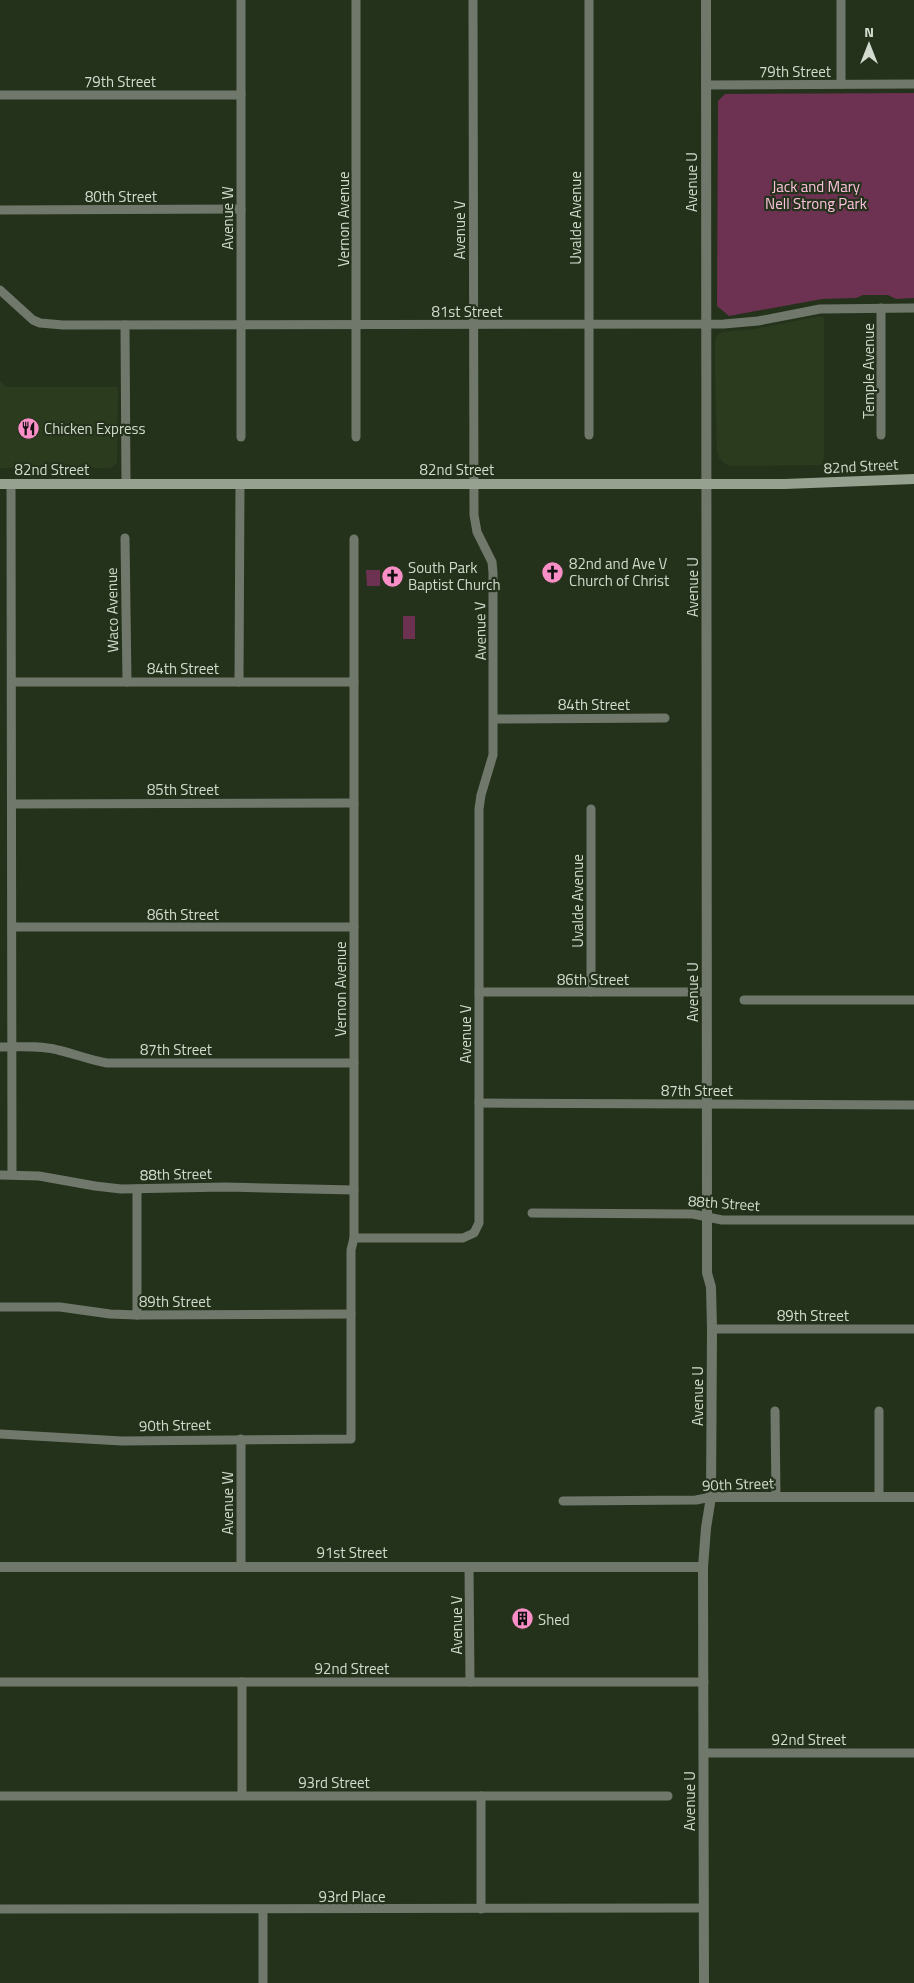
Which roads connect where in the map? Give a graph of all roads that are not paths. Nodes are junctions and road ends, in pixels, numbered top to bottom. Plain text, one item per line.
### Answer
1 (241, 0) edge
2 (356, 0) edge
3 (473, 0) edge
4 (589, 0) edge
5 (706, 0) edge
6 (842, 0) edge
7 (706, 84) junction
8 (840, 84) junction
9 (914, 84) edge
10 (0, 95) edge
11 (241, 95) junction
12 (241, 209) junction
13 (0, 210) edge
14 (0, 290) edge
15 (881, 308) junction
16 (914, 308) edge
17 (706, 323) junction
18 (589, 324) junction
19 (126, 325) junction
20 (241, 325) junction
21 (357, 325) junction
22 (473, 325) junction
23 (589, 435) dead end
24 (881, 435) dead end
25 (241, 437) dead end
26 (356, 437) dead end
27 (914, 479) edge
28 (0, 484) edge
29 (11, 484) junction
30 (126, 484) junction
31 (240, 484) junction
32 (473, 484) junction
33 (707, 484) junction
34 (125, 538) dead end
35 (354, 540) dead end
36 (12, 682) junction
37 (127, 682) junction
38 (239, 682) junction
39 (354, 682) junction
40 (494, 718) junction
41 (665, 718) dead end
42 (354, 803) junction
43 (12, 804) junction
44 (591, 809) dead end
45 (12, 927) junction
46 (354, 927) junction
47 (479, 992) junction
48 (591, 992) junction
49 (707, 992) junction
50 (744, 1000) dead end
51 (914, 1000) edge
52 (0, 1047) edge
53 (12, 1047) junction
54 (354, 1063) junction
55 (479, 1103) junction
56 (707, 1103) junction
57 (914, 1105) edge
58 (12, 1174) junction
59 (0, 1175) edge
60 (137, 1189) junction
61 (354, 1190) junction
62 (532, 1213) dead end
63 (707, 1216) junction
64 (914, 1220) edge
65 (354, 1238) junction
66 (0, 1306) edge
67 (137, 1314) junction
68 (351, 1314) junction
69 (712, 1329) junction
70 (914, 1329) edge
71 (775, 1411) dead end
72 (879, 1411) dead end
73 (0, 1434) edge
74 (241, 1439) junction
75 (351, 1439) joint
76 (711, 1497) junction
77 (776, 1497) junction
78 (879, 1497) junction
79 (914, 1497) edge
80 (563, 1501) dead end
81 (0, 1567) edge
82 (241, 1567) junction
83 (469, 1567) junction
84 (703, 1567) junction
85 (0, 1682) edge
86 (242, 1682) junction
87 (470, 1682) junction
88 (704, 1682) junction
89 (704, 1753) junction
90 (914, 1753) edge
91 (0, 1796) edge
92 (242, 1796) junction
93 (481, 1796) junction
94 (668, 1796) dead end
95 (704, 1908) junction
96 (0, 1909) edge
97 (481, 1909) junction
98 (263, 1910) junction
99 (263, 1983) edge
100 (704, 1983) edge

1 - 11 street, Avenue W
2 - 21 street, Vernon Avenue
3 - 22 street, Avenue V
4 - 18 street, Uvalde Avenue
5 - 7 street, Avenue U
6 - 8 street
7 - 8 street, 79th Street
7 - 17 street, Avenue U
8 - 9 street, 79th Street
10 - 11 street, 79th Street
11 - 12 street, Avenue W
12 - 13 street, 80th Street
12 - 20 street, Avenue W
14 - 19 street, 81st Street
15 - 16 street, 81st Street
15 - 17 street, 81st Street
15 - 24 street, Temple Avenue
17 - 18 street, 81st Street
17 - 33 street, Avenue U
18 - 22 street, 81st Street
18 - 23 street, Uvalde Avenue
19 - 20 street, 81st Street
19 - 30 street
20 - 21 street, 81st Street
20 - 25 street, Avenue W
21 - 22 street, 81st Street
21 - 26 street, Vernon Avenue
22 - 32 street, Avenue V
27 - 33 main road, 82nd Street
28 - 29 main road, 82nd Street
29 - 30 main road, 82nd Street
29 - 36 street
30 - 31 main road, 82nd Street
31 - 32 main road, 82nd Street
31 - 38 street
32 - 33 main road, 82nd Street
32 - 40 street, Avenue V
33 - 49 street, Avenue U
34 - 37 street, Waco Avenue
35 - 39 street, Vernon Avenue
36 - 37 street, 84th Street
36 - 43 street
37 - 38 street, 84th Street
38 - 39 street, 84th Street
39 - 42 street, Vernon Avenue
40 - 41 street, 84th Street
40 - 47 street, Avenue V
42 - 43 street, 85th Street
42 - 46 street, Vernon Avenue
43 - 45 street
44 - 48 street, Uvalde Avenue
45 - 46 street, 86th Street
45 - 53 street
46 - 54 street, Vernon Avenue
47 - 48 street, 86th Street
47 - 55 street, Avenue V
48 - 49 street, 86th Street
49 - 56 street, Avenue U
50 - 51 street
52 - 53 street, 87th Street
53 - 54 street, 87th Street
53 - 58 street
54 - 61 street, Vernon Avenue
55 - 56 street, 87th Street
55 - 65 street, Avenue V
56 - 57 street, 87th Street
56 - 63 street, Avenue U
58 - 59 street, 88th Street
58 - 60 street, 88th Street
60 - 61 street, 88th Street
60 - 67 street
61 - 65 street, Vernon Avenue
62 - 63 street, 88th Street
63 - 64 street, 88th Street
63 - 69 street, Avenue U
65 - 68 street, Vernon Avenue
66 - 67 street, 89th Street
67 - 68 street, 89th Street
68 - 75 street, Vernon Avenue
69 - 70 street, 89th Street
69 - 76 street, Avenue U
71 - 77 street
72 - 78 street
73 - 74 street, 90th Street
74 - 75 street, 90th Street
74 - 82 street, Avenue W
76 - 77 street, 90th Street
76 - 80 street, 90th Street
76 - 84 street, Avenue U
77 - 78 street, 90th Street
78 - 79 street, 90th Street
81 - 82 street, 91st Street
82 - 83 street, 91st Street
83 - 84 street, 91st Street
83 - 87 street, Avenue V
84 - 88 street, Avenue U
85 - 86 street, 92nd Street
86 - 87 street, 92nd Street
86 - 92 street
87 - 88 street, 92nd Street
88 - 89 street, Avenue U
89 - 90 street, 92nd Street
89 - 95 street, Avenue U
91 - 92 street, 93rd Street
92 - 93 street, 93rd Street
93 - 94 street, 93rd Street
93 - 97 street
95 - 97 street, 93rd Place
95 - 100 street, Avenue U
96 - 98 street, 93rd Place
97 - 98 street, 93rd Place
98 - 99 street

